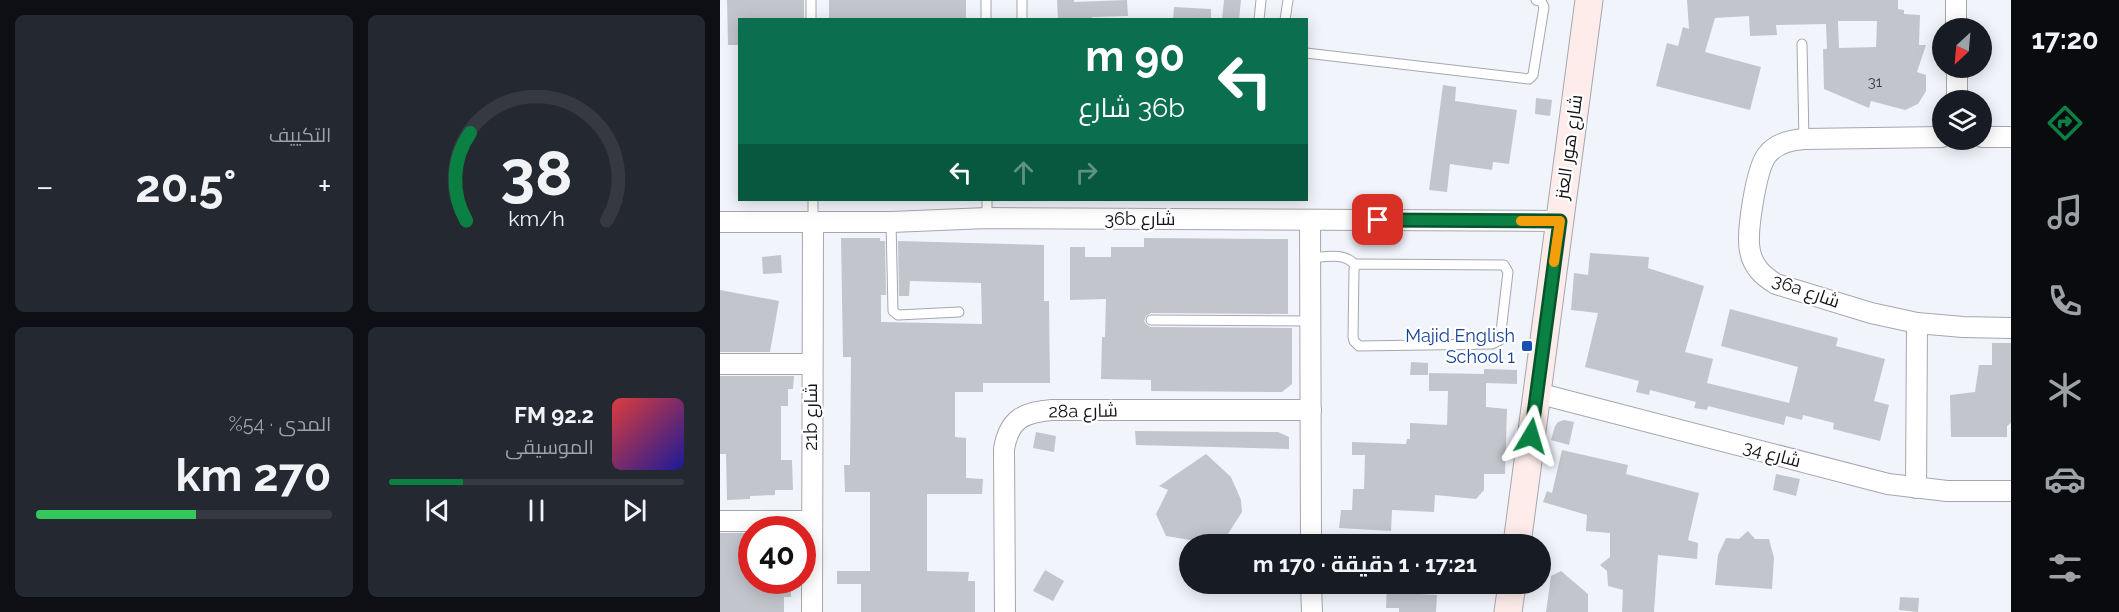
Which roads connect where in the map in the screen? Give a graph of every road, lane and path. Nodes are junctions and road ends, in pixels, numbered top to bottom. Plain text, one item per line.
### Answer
1 (811, 0) edge
2 (986, 0) edge
3 (1022, 0) edge
4 (1261, 0) edge
5 (1288, 0) edge
6 (1536, 0) edge
7 (1956, 0) edge
8 (1587, 3) edge
9 (811, 18) edge
10 (986, 18) edge
11 (1022, 18) edge
12 (1259, 18) edge
13 (1285, 18) edge
14 (1956, 18) edge
15 (1802, 44) dead end
16 (1308, 52) edge
17 (1932, 137) edge
18 (1992, 137) edge
19 (2011, 137) edge
20 (1804, 139) junction
21 (813, 201) edge
22 (987, 209) edge
23 (1310, 220) junction
24 (1560, 221) junction
25 (720, 222) edge
26 (891, 222) junction
27 (813, 223) junction
28 (1310, 258) junction
29 (1355, 265) junction
30 (959, 312) dead end
31 (1151, 320) dead end
32 (1311, 321) junction
33 (1917, 323) junction
34 (2011, 328) edge
35 (720, 364) edge
36 (812, 364) junction
37 (1537, 393) junction
38 (1311, 410) junction
39 (1916, 488) junction
40 (2011, 491) edge
41 (811, 516) edge
42 (720, 521) edge
43 (738, 521) edge
44 (1311, 534) edge
45 (1518, 534) edge
46 (812, 594) edge
47 (1311, 594) edge
48 (1511, 594) edge
49 (812, 612) edge
50 (1005, 612) edge
51 (1312, 612) edge
52 (1508, 612) edge

1 - 9 lane
2 - 10 lane
3 - 11 lane
4 - 12 lane
5 - 13 lane
6 - 16 lane
7 - 14 street
8 - 24 street, شارع هور العنز
15 - 20 lane
17 - 20 street, 36a شارع
18 - 19 street
20 - 33 street, 36a شارع
21 - 27 lane
22 - 23 street, 36b شارع
22 - 26 street, 36b شارع
23 - 24 street, 36b شارع
23 - 28 street
24 - 37 street, شارع هور العنز
25 - 27 street, 36b شارع
26 - 27 street, 36b شارع
26 - 30 lane
27 - 36 street, 21b شارع
28 - 29 lane
28 - 32 street
29 - 29 lane
31 - 32 lane
32 - 38 street
33 - 34 street, 36a شارع
33 - 39 street
35 - 36 street
36 - 41 street, 21b شارع
37 - 39 street, شارع 34
37 - 45 street, شارع هور العنز
38 - 44 street
38 - 50 street, 28a شارع
39 - 40 street, شارع 34
42 - 43 street
46 - 49 street, 21b شارع
47 - 51 street
48 - 52 street

